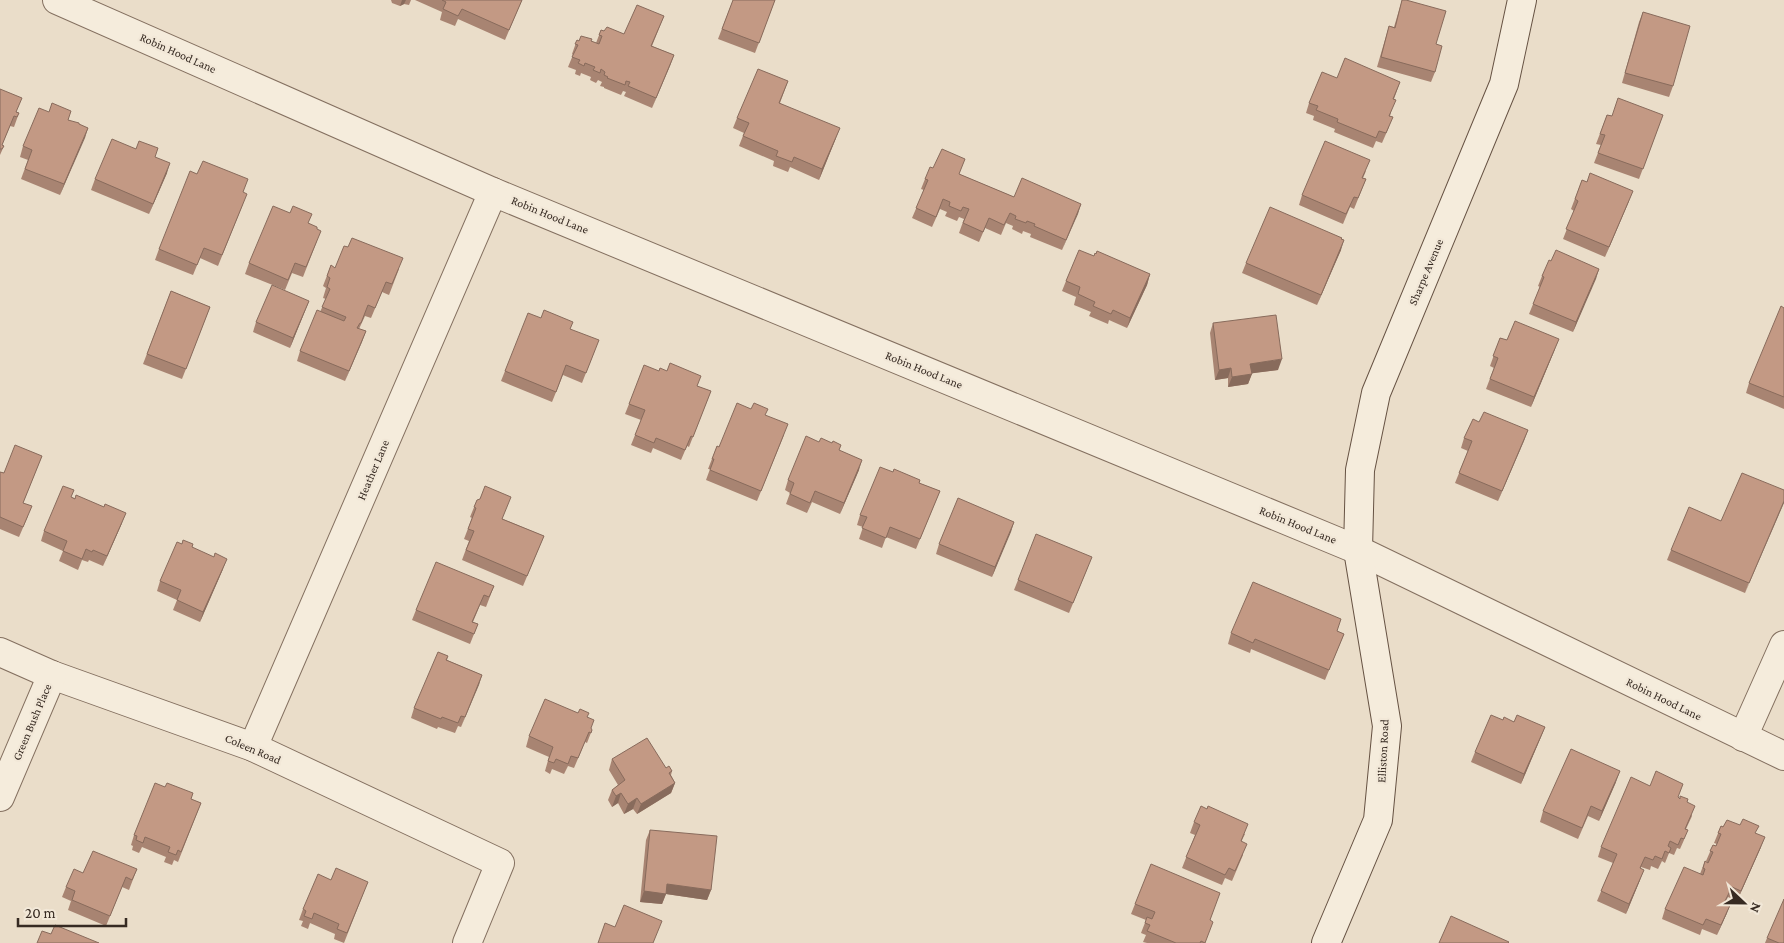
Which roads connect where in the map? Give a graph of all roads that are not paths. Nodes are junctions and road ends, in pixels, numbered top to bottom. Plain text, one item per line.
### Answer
1 (57, 0) edge
2 (1522, 0) edge
3 (493, 192) junction
4 (1358, 550) junction
5 (1784, 645) edge
6 (0, 652) edge
7 (52, 675) junction
8 (1744, 737) junction
9 (253, 747) junction
10 (1784, 756) edge
11 (0, 797) edge
12 (467, 943) edge
13 (1326, 943) edge

1 - 3 street, Robin Hood Lane
2 - 4 street, Sharpe Avenue
3 - 4 street, Robin Hood Lane
3 - 9 street, Heather Lane
4 - 8 street, Robin Hood Lane
4 - 13 street, Elliston Road
5 - 8 street
6 - 7 street, Coleen Road
7 - 9 street, Coleen Road
7 - 11 street, Green Bush Place
8 - 10 street, Robin Hood Lane
9 - 12 street, Coleen Road

